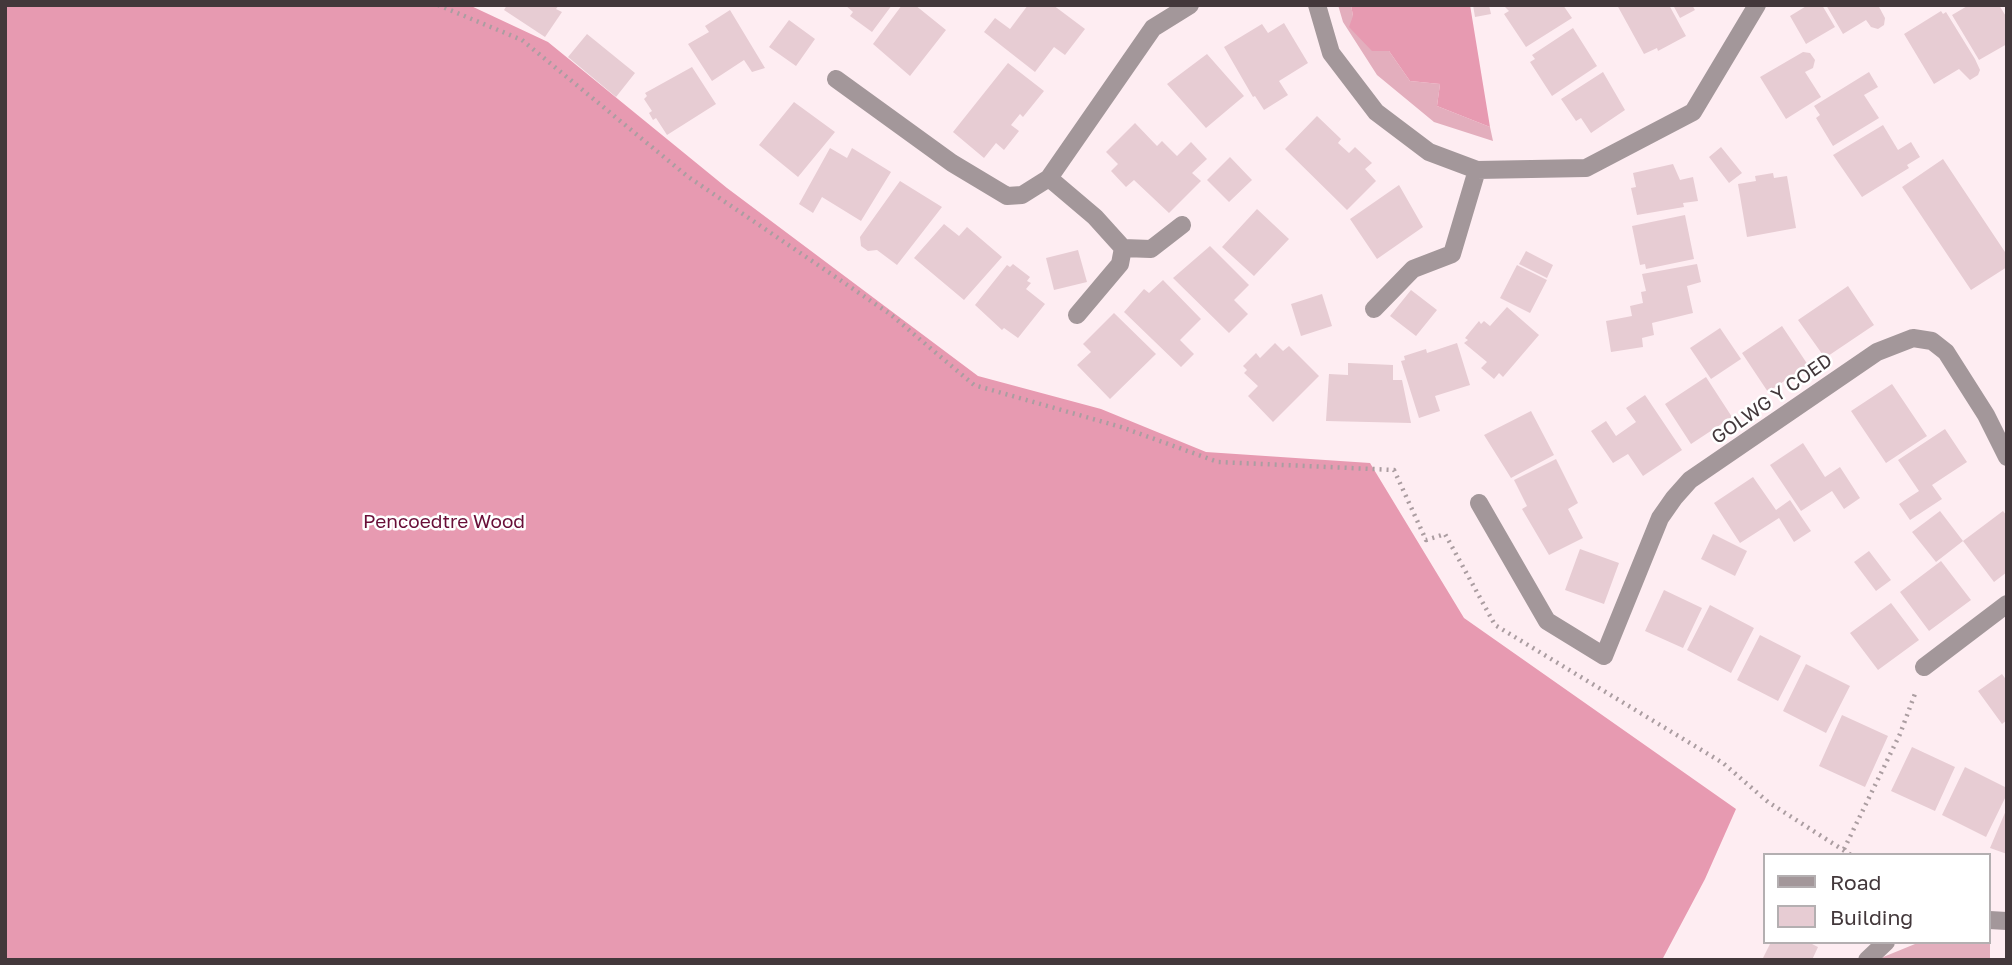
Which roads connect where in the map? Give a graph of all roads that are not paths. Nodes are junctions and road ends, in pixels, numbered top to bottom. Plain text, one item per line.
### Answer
1 (1190, 5) edge
2 (1317, 5) edge
3 (1757, 5) edge
4 (836, 79) dead end
5 (1478, 170) junction
6 (1049, 178) junction
7 (1182, 225) dead end
8 (1123, 248) junction
9 (1374, 309) dead end
10 (1077, 315) dead end
11 (2007, 457) edge
12 (1479, 503) dead end
13 (2007, 604) edge
14 (1924, 667) road end
15 (1884, 944) edge
16 (1867, 960) edge

1 - 6 street
2 - 5 street
3 - 5 street
4 - 6 street
5 - 9 street
6 - 8 street
7 - 8 street
8 - 10 street
11 - 12 street, GOLWG Y COED
13 - 14 street
15 - 16 street

